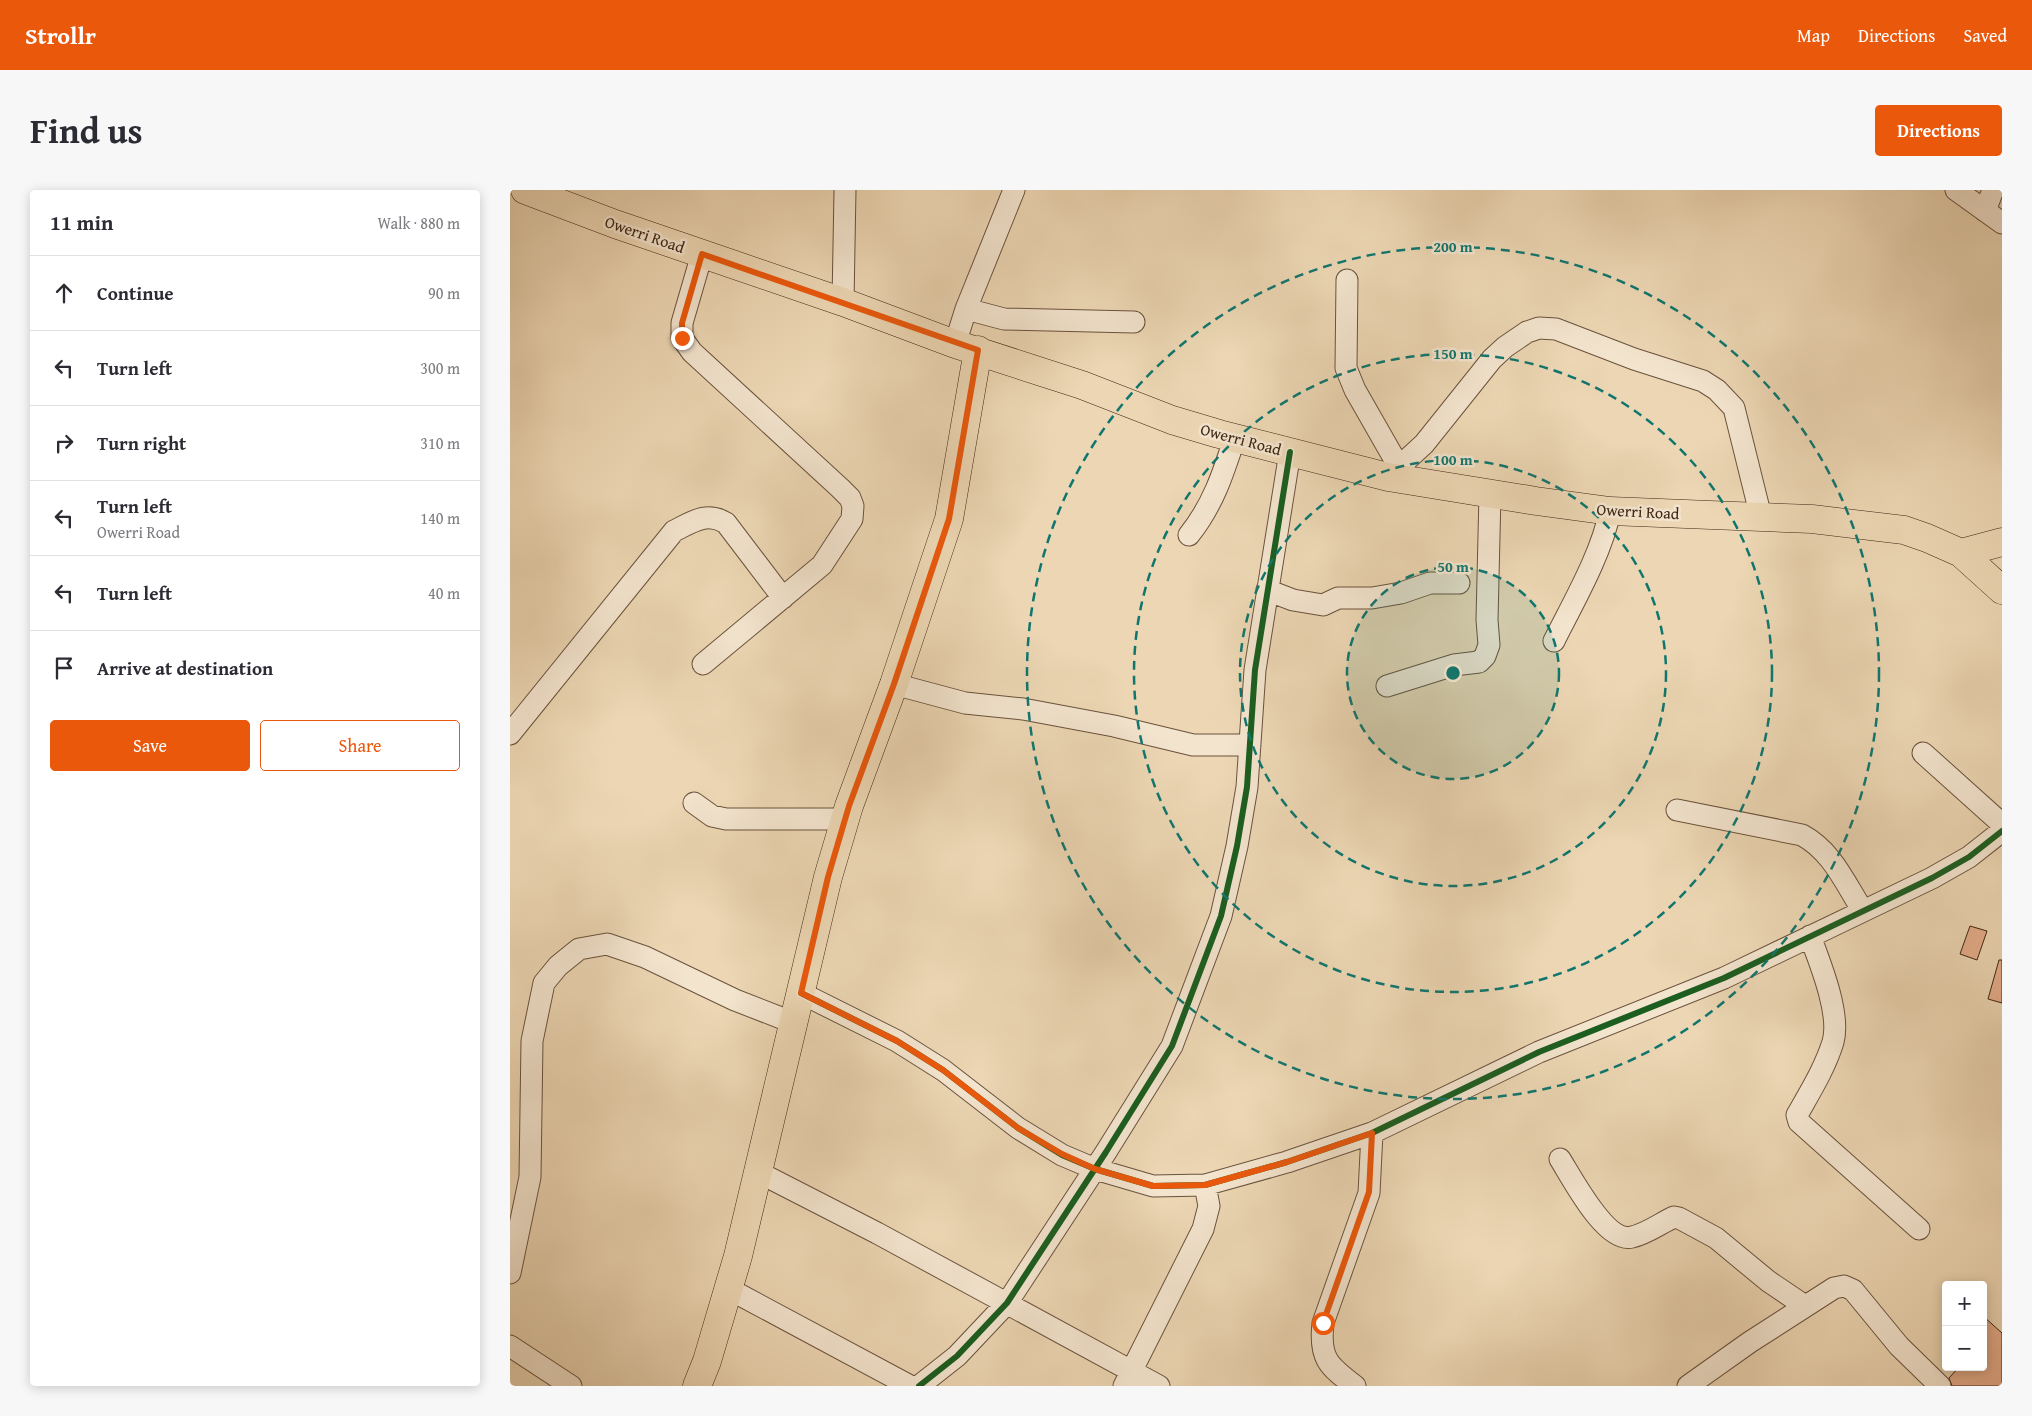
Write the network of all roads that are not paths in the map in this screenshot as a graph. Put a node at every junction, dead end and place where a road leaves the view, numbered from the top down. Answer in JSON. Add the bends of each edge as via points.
{"nodes":[{"id":1,"x":525,"y":190,"type":"edge"},
{"id":2,"x":845,"y":190,"type":"edge"},
{"id":3,"x":1014,"y":190,"type":"edge"},
{"id":4,"x":1956,"y":190,"type":"edge"},
{"id":5,"x":1993,"y":190,"type":"edge"},
{"id":6,"x":1985,"y":211,"type":"junction"},
{"id":7,"x":2002,"y":223,"type":"edge"},
{"id":8,"x":702,"y":254,"type":"junction"},
{"id":9,"x":1347,"y":280,"type":"dead end"},
{"id":10,"x":843,"y":302,"type":"junction"},
{"id":11,"x":966,"y":308,"type":"junction"},
{"id":12,"x":1134,"y":322,"type":"dead end"},
{"id":13,"x":967,"y":347,"type":"junction"},
{"id":14,"x":1235,"y":437,"type":"junction"},
{"id":15,"x":1290,"y":452,"type":"junction"},
{"id":16,"x":1394,"y":472,"type":"junction"},
{"id":17,"x":1490,"y":494,"type":"junction"},
{"id":18,"x":1610,"y":511,"type":"junction"},
{"id":19,"x":1761,"y":517,"type":"junction"},
{"id":20,"x":1189,"y":535,"type":"dead end"},
{"id":21,"x":2002,"y":542,"type":"edge"},
{"id":22,"x":1961,"y":554,"type":"junction"},
{"id":23,"x":1459,"y":583,"type":"dead end"},
{"id":24,"x":1267,"y":590,"type":"junction"},
{"id":25,"x":2002,"y":590,"type":"edge"},
{"id":26,"x":783,"y":598,"type":"junction"},
{"id":27,"x":1554,"y":641,"type":"dead end"},
{"id":28,"x":703,"y":664,"type":"dead end"},
{"id":29,"x":894,"y":684,"type":"junction"},
{"id":30,"x":1387,"y":686,"type":"dead end"},
{"id":31,"x":510,"y":734,"type":"edge"},
{"id":32,"x":1250,"y":745,"type":"junction"},
{"id":33,"x":1923,"y":753,"type":"dead end"},
{"id":34,"x":694,"y":803,"type":"dead end"},
{"id":35,"x":1677,"y":810,"type":"dead end"},
{"id":36,"x":845,"y":819,"type":"junction"},
{"id":37,"x":2002,"y":824,"type":"edge"},
{"id":38,"x":2002,"y":830,"type":"edge"},
{"id":39,"x":1862,"y":911,"type":"junction"},
{"id":40,"x":1810,"y":936,"type":"junction"},
{"id":41,"x":801,"y":993,"type":"junction"},
{"id":42,"x":794,"y":1023,"type":"junction"},
{"id":43,"x":520,"y":1114,"type":"edge"},
{"id":44,"x":1372,"y":1133,"type":"junction"},
{"id":45,"x":1560,"y":1159,"type":"dead end"},
{"id":46,"x":1095,"y":1169,"type":"junction"},
{"id":47,"x":758,"y":1172,"type":"junction"},
{"id":48,"x":1205,"y":1185,"type":"junction"},
{"id":49,"x":1919,"y":1230,"type":"dead end"},
{"id":50,"x":510,"y":1273,"type":"edge"},
{"id":51,"x":729,"y":1289,"type":"junction"},
{"id":52,"x":1007,"y":1303,"type":"junction"},
{"id":53,"x":1805,"y":1306,"type":"junction"},
{"id":54,"x":510,"y":1346,"type":"edge"},
{"id":55,"x":1128,"y":1379,"type":"edge"},
{"id":56,"x":571,"y":1386,"type":"edge"},
{"id":57,"x":697,"y":1386,"type":"edge"},
{"id":58,"x":910,"y":1386,"type":"edge"},
{"id":59,"x":919,"y":1386,"type":"edge"},
{"id":60,"x":1159,"y":1386,"type":"edge"},
{"id":61,"x":1355,"y":1386,"type":"edge"},
{"id":62,"x":1688,"y":1386,"type":"edge"},
{"id":63,"x":1940,"y":1386,"type":"edge"}],
"edges":[{"from":1,"to":8,"type":"main road","name":"Owerri Road"},
{"from":2,"to":10,"type":"street"},
{"from":3,"to":11,"type":"street"},
{"from":4,"to":6,"type":"street"},
{"from":5,"to":6,"type":"street"},
{"from":6,"to":7,"type":"street"},
{"from":8,"to":10,"type":"main road","name":"Owerri Road"},
{"from":8,"to":26,"type":"street","via":[[682,323],[682,338],[692,352],[840,488],[853,506],[852,519],[822,565]]},
{"from":9,"to":16,"type":"street","via":[[1346,368]]},
{"from":10,"to":13,"type":"main road","name":"Owerri Road"},
{"from":11,"to":12,"type":"street","via":[[1011,319]]},
{"from":11,"to":13,"type":"street"},
{"from":13,"to":14,"type":"main road","name":"Owerri Road","via":[[1082,385],[1172,420]]},
{"from":13,"to":29,"type":"main road","via":[[949,519]]},
{"from":14,"to":15,"type":"main road","name":"Owerri Road"},
{"from":14,"to":20,"type":"street","via":[[1220,486],[1205,516]]},
{"from":15,"to":16,"type":"main road","name":"Owerri Road"},
{"from":15,"to":24,"type":"street"},
{"from":16,"to":17,"type":"main road","name":"Owerri Road"},
{"from":16,"to":19,"type":"street","via":[[1424,444],[1505,346],[1527,332],[1539,328],[1556,329],[1703,381],[1717,390],[1734,408]]},
{"from":17,"to":18,"type":"main road","name":"Owerri Road"},
{"from":17,"to":30,"type":"street","via":[[1489,646],[1485,656],[1479,662],[1454,665]]},
{"from":18,"to":19,"type":"main road","name":"Owerri Road"},
{"from":18,"to":27,"type":"street","via":[[1605,532]]},
{"from":19,"to":22,"type":"main road","name":"Owerri Road","via":[[1812,518],[1904,530]]},
{"from":21,"to":22,"type":"main road"},
{"from":22,"to":25,"type":"main road","name":"Owerri Road"},
{"from":23,"to":24,"type":"street","via":[[1430,583],[1401,593],[1372,598],[1338,598],[1323,605],[1293,600]]},
{"from":24,"to":32,"type":"street","via":[[1255,670]]},
{"from":26,"to":28,"type":"street"},
{"from":26,"to":31,"type":"street","via":[[726,523],[717,517],[699,518],[674,531]]},
{"from":29,"to":32,"type":"street","via":[[965,702],[1032,711],[1193,745]]},
{"from":29,"to":36,"type":"main road"},
{"from":32,"to":46,"type":"street","via":[[1247,786],[1221,916],[1172,1046]]},
{"from":33,"to":37,"type":"street"},
{"from":34,"to":36,"type":"street","via":[[712,816],[726,819]]},
{"from":35,"to":39,"type":"street","via":[[1802,835],[1817,843],[1831,858]]},
{"from":36,"to":41,"type":"main road"},
{"from":38,"to":39,"type":"street","via":[[1969,857]]},
{"from":39,"to":40,"type":"street"},
{"from":40,"to":44,"type":"street","via":[[1724,978],[1539,1052]]},
{"from":40,"to":49,"type":"street","via":[[1821,966],[1834,1028],[1833,1041],[1820,1074],[1797,1115],[1799,1122]]},
{"from":41,"to":42,"type":"main road"},
{"from":41,"to":46,"type":"street","via":[[897,1041],[943,1070],[1018,1128]]},
{"from":42,"to":43,"type":"street","via":[[607,944],[578,949],[544,983]]},
{"from":42,"to":47,"type":"main road"},
{"from":43,"to":50,"type":"street","via":[[530,1178]]},
{"from":44,"to":48,"type":"street"},
{"from":44,"to":61,"type":"street","via":[[1369,1192],[1323,1323],[1321,1343],[1337,1373]]},
{"from":45,"to":53,"type":"street","via":[[1600,1220],[1616,1234],[1632,1237],[1674,1217],[1679,1218],[1716,1238],[1768,1281]]},
{"from":46,"to":48,"type":"street","via":[[1153,1186]]},
{"from":46,"to":52,"type":"street"},
{"from":47,"to":51,"type":"main road"},
{"from":47,"to":52,"type":"street"},
{"from":48,"to":55,"type":"street","via":[[1209,1206],[1203,1229]]},
{"from":51,"to":57,"type":"main road"},
{"from":51,"to":58,"type":"street"},
{"from":52,"to":55,"type":"street"},
{"from":52,"to":59,"type":"street","via":[[957,1356]]},
{"from":53,"to":62,"type":"street"},
{"from":53,"to":63,"type":"street","via":[[1834,1288],[1844,1286],[1853,1290],[1899,1346]]},
{"from":54,"to":56,"type":"street"},
{"from":55,"to":60,"type":"street"}]}
